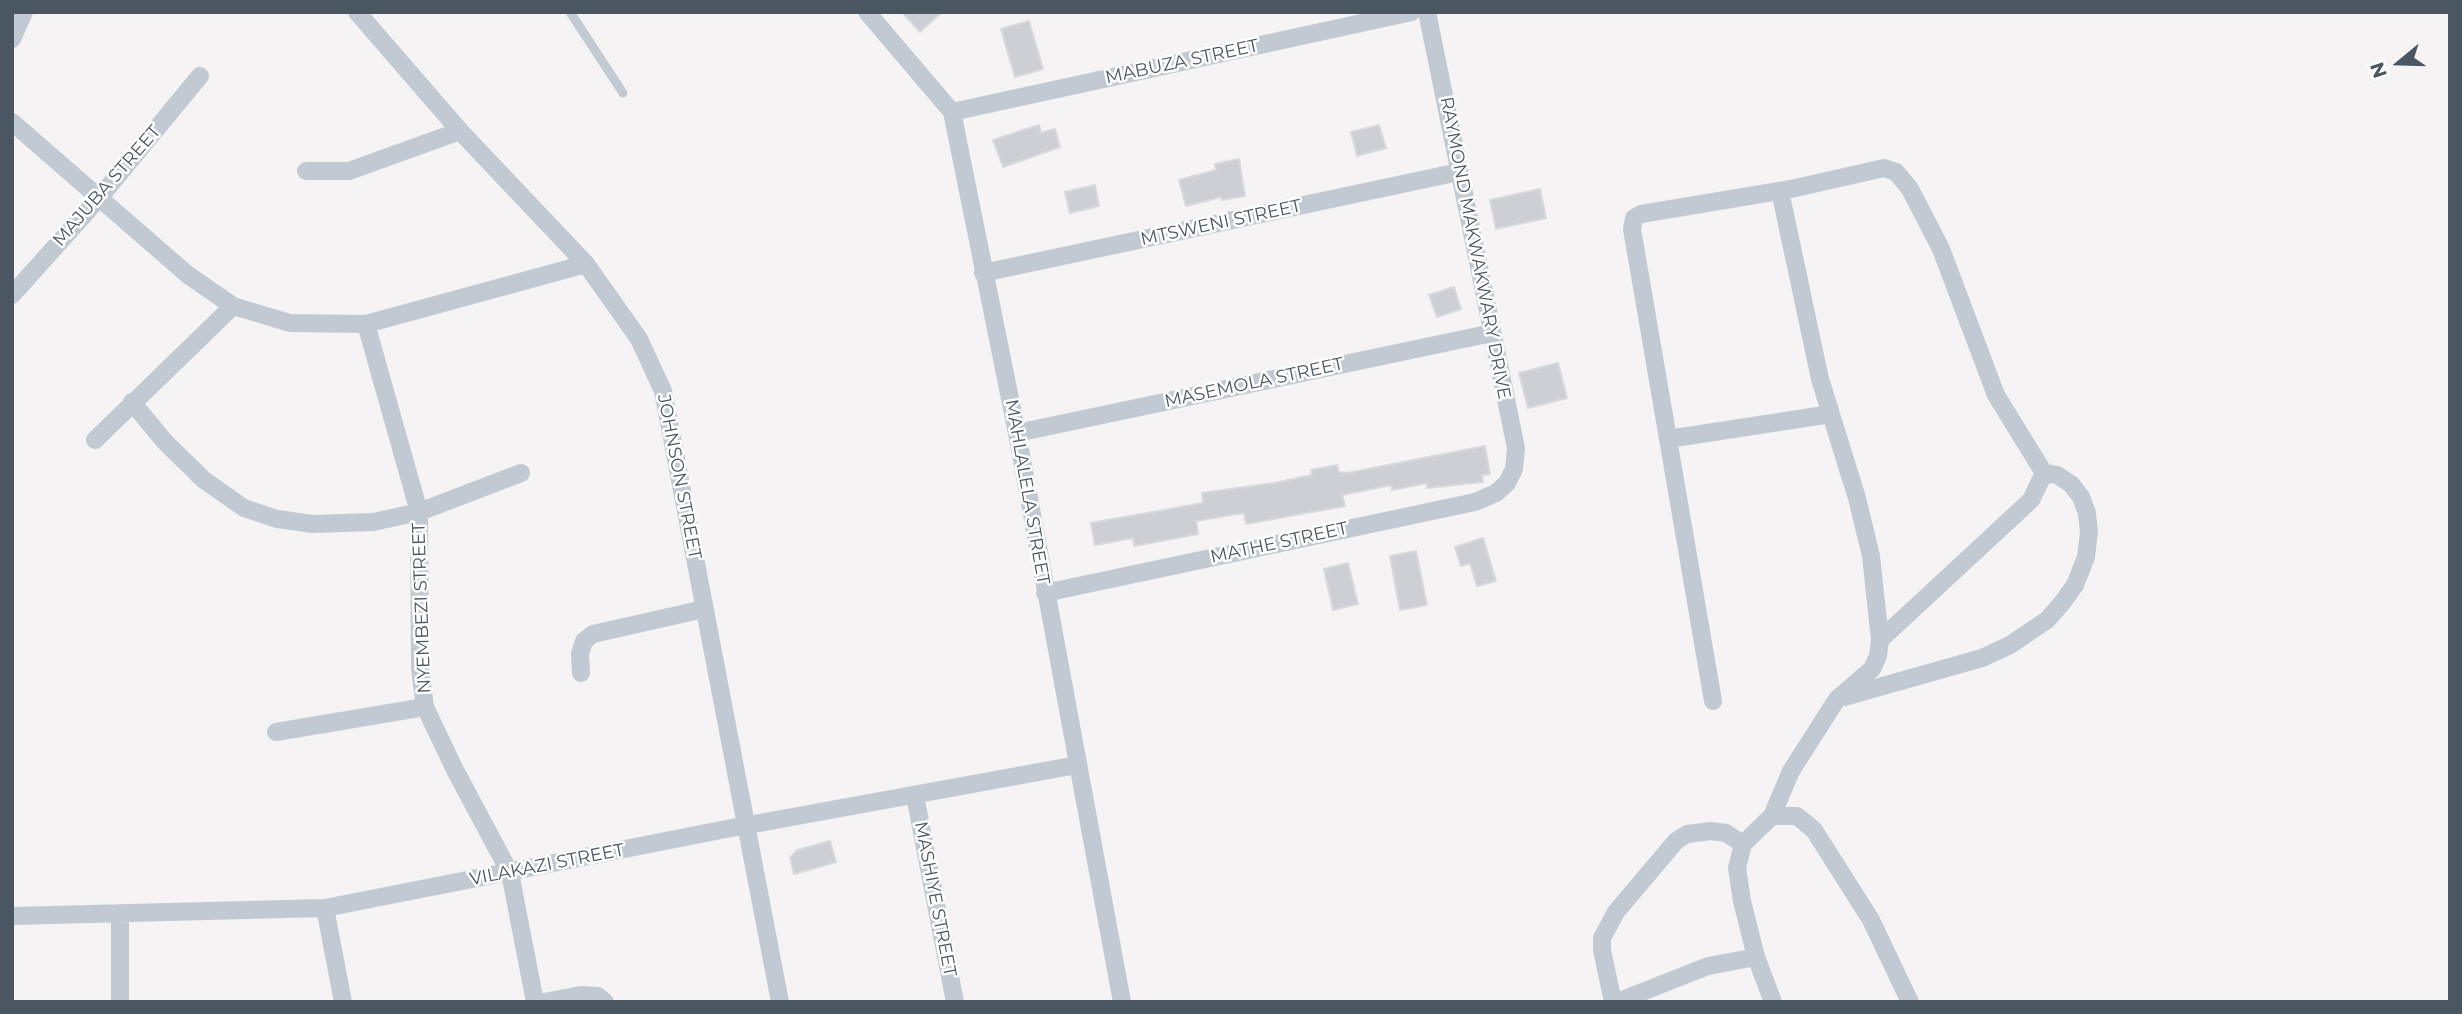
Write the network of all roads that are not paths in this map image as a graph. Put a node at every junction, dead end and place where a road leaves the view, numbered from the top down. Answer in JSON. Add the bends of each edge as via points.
{"nodes":[{"id":1,"x":24,"y":12,"type":"edge"},
{"id":2,"x":357,"y":12,"type":"edge"},
{"id":3,"x":570,"y":12,"type":"edge"},
{"id":4,"x":867,"y":12,"type":"edge"},
{"id":5,"x":1412,"y":12,"type":"edge"},
{"id":6,"x":1427,"y":12,"type":"edge"},
{"id":7,"x":12,"y":39,"type":"edge"},
{"id":8,"x":200,"y":76,"type":"dead end"},
{"id":9,"x":623,"y":93,"type":"dead end"},
{"id":10,"x":952,"y":112,"type":"junction"},
{"id":11,"x":12,"y":122,"type":"edge"},
{"id":12,"x":460,"y":131,"type":"junction"},
{"id":13,"x":306,"y":171,"type":"dead end"},
{"id":14,"x":1459,"y":173,"type":"junction"},
{"id":15,"x":1780,"y":191,"type":"junction"},
{"id":16,"x":100,"y":197,"type":"junction"},
{"id":17,"x":586,"y":264,"type":"junction"},
{"id":18,"x":983,"y":273,"type":"junction"},
{"id":19,"x":12,"y":295,"type":"edge"},
{"id":20,"x":233,"y":306,"type":"junction"},
{"id":21,"x":366,"y":324,"type":"junction"},
{"id":22,"x":1492,"y":333,"type":"junction"},
{"id":23,"x":132,"y":402,"type":"junction"},
{"id":24,"x":1831,"y":414,"type":"junction"},
{"id":25,"x":1017,"y":433,"type":"junction"},
{"id":26,"x":1668,"y":439,"type":"junction"},
{"id":27,"x":95,"y":440,"type":"dead end"},
{"id":28,"x":521,"y":473,"type":"dead end"},
{"id":29,"x":2044,"y":473,"type":"junction"},
{"id":30,"x":1507,"y":483,"type":"joint"},
{"id":31,"x":419,"y":512,"type":"junction"},
{"id":32,"x":1045,"y":593,"type":"junction"},
{"id":33,"x":704,"y":609,"type":"junction"},
{"id":34,"x":1880,"y":640,"type":"junction"},
{"id":35,"x":581,"y":673,"type":"dead end"},
{"id":36,"x":1837,"y":699,"type":"junction"},
{"id":37,"x":1713,"y":701,"type":"dead end"},
{"id":38,"x":425,"y":707,"type":"junction"},
{"id":39,"x":276,"y":732,"type":"dead end"},
{"id":40,"x":1077,"y":765,"type":"junction"},
{"id":41,"x":915,"y":796,"type":"junction"},
{"id":42,"x":1772,"y":816,"type":"junction"},
{"id":43,"x":746,"y":825,"type":"junction"},
{"id":44,"x":1742,"y":844,"type":"junction"},
{"id":45,"x":510,"y":873,"type":"junction"},
{"id":46,"x":326,"y":908,"type":"junction"},
{"id":47,"x":120,"y":913,"type":"junction"},
{"id":48,"x":12,"y":916,"type":"edge"},
{"id":49,"x":1756,"y":957,"type":"junction"},
{"id":50,"x":120,"y":1002,"type":"edge"},
{"id":51,"x":343,"y":1002,"type":"edge"},
{"id":52,"x":535,"y":1002,"type":"edge"},
{"id":53,"x":544,"y":1002,"type":"edge"},
{"id":54,"x":605,"y":1002,"type":"edge"},
{"id":55,"x":779,"y":1002,"type":"edge"},
{"id":56,"x":955,"y":1002,"type":"edge"},
{"id":57,"x":1122,"y":1002,"type":"edge"},
{"id":58,"x":1615,"y":1002,"type":"edge"},
{"id":59,"x":1773,"y":1002,"type":"edge"},
{"id":60,"x":1910,"y":1002,"type":"edge"}],
"edges":[{"from":1,"to":7,"type":"street"},
{"from":2,"to":12,"type":"street","name":"JOHNSON STREET"},
{"from":3,"to":9,"type":"lane"},
{"from":4,"to":10,"type":"street","name":"MAHLALELA STREET"},
{"from":5,"to":10,"type":"street","name":"MABUZA STREET"},
{"from":6,"to":14,"type":"street","name":"RAYMOND MAKWAKWARY DRIVE"},
{"from":8,"to":16,"type":"street","name":"MAJUBA STREET"},
{"from":10,"to":18,"type":"street","name":"MAHLALELA STREET"},
{"from":11,"to":16,"type":"street"},
{"from":12,"to":13,"type":"street","via":[[349,171]]},
{"from":12,"to":17,"type":"street","name":"JOHNSON STREET"},
{"from":14,"to":18,"type":"street","name":"MTSWENI STREET"},
{"from":14,"to":22,"type":"street","name":"RAYMOND MAKWAKWARY DRIVE"},
{"from":15,"to":24,"type":"street"},
{"from":15,"to":26,"type":"street","via":[[1653,209],[1634,218],[1632,229]]},
{"from":15,"to":29,"type":"street","via":[[1884,168],[1896,172],[1941,249],[1996,395]]},
{"from":16,"to":19,"type":"street","name":"MAJUBA STREET"},
{"from":16,"to":20,"type":"street","via":[[188,275]]},
{"from":17,"to":21,"type":"street"},
{"from":17,"to":33,"type":"street","name":"JOHNSON STREET","via":[[639,339],[663,391]]},
{"from":18,"to":25,"type":"street","name":"MAHLALELA STREET"},
{"from":20,"to":21,"type":"street","via":[[290,323]]},
{"from":20,"to":23,"type":"street"},
{"from":21,"to":31,"type":"street","name":"NYEMBEZI STREET"},
{"from":22,"to":25,"type":"street","name":"MASEMOLA STREET"},
{"from":22,"to":30,"type":"street","name":"RAYMOND MAKWAKWARY DRIVE","via":[[1516,455]]},
{"from":23,"to":27,"type":"street"},
{"from":23,"to":31,"type":"street","via":[[204,480],[244,508],[313,524],[373,522]]},
{"from":24,"to":26,"type":"street"},
{"from":24,"to":34,"type":"street","via":[[1871,556]]},
{"from":25,"to":32,"type":"street","name":"MAHLALELA STREET"},
{"from":26,"to":37,"type":"street"},
{"from":28,"to":31,"type":"street"},
{"from":29,"to":34,"type":"street","via":[[2031,500]]},
{"from":29,"to":36,"type":"street","via":[[2071,484],[2081,497],[2089,532],[2075,585],[2047,620],[1982,658]]},
{"from":30,"to":32,"type":"street","name":"MATHE STREET","via":[[1482,500]]},
{"from":31,"to":38,"type":"street","name":"NYEMBEZI STREET"},
{"from":32,"to":40,"type":"street","name":"MAHLALELA STREET"},
{"from":33,"to":35,"type":"street","via":[[593,634],[584,641],[580,654]]},
{"from":33,"to":43,"type":"street","name":"JOHNSON STREET"},
{"from":34,"to":36,"type":"street","via":[[1872,669]]},
{"from":36,"to":42,"type":"street","via":[[1791,771]]},
{"from":38,"to":39,"type":"street"},
{"from":38,"to":45,"type":"street","name":"NYEMBEZI STREET"},
{"from":40,"to":41,"type":"street","name":"VILAKAZI STREET"},
{"from":40,"to":57,"type":"street","name":"MAHLALELA STREET"},
{"from":41,"to":43,"type":"street","name":"VILAKAZI STREET"},
{"from":41,"to":56,"type":"street","name":"MASHIYE STREET"},
{"from":42,"to":44,"type":"street"},
{"from":42,"to":60,"type":"street","via":[[1797,816],[1814,830],[1871,920]]},
{"from":43,"to":45,"type":"street","name":"VILAKAZI STREET"},
{"from":43,"to":55,"type":"street","name":"JOHNSON STREET"},
{"from":44,"to":49,"type":"street","via":[[1737,868]]},
{"from":44,"to":58,"type":"street","via":[[1726,833],[1687,834],[1616,912],[1602,938]]},
{"from":45,"to":46,"type":"street","name":"VILAKAZI STREET"},
{"from":45,"to":52,"type":"street","name":"NYEMBEZI STREET"},
{"from":46,"to":47,"type":"street","name":"VILAKAZI STREET"},
{"from":46,"to":51,"type":"street"},
{"from":47,"to":48,"type":"street","name":"VILAKAZI STREET"},
{"from":47,"to":50,"type":"street"},
{"from":49,"to":58,"type":"street","via":[[1708,966]]},
{"from":49,"to":59,"type":"street"},
{"from":53,"to":54,"type":"street","via":[[581,995],[598,996]]}]}
